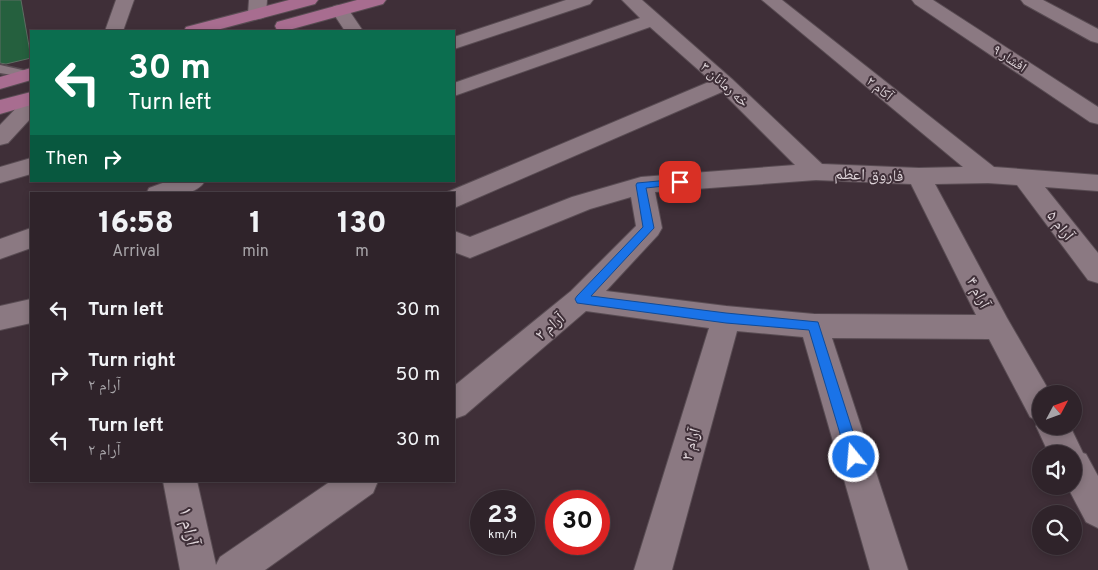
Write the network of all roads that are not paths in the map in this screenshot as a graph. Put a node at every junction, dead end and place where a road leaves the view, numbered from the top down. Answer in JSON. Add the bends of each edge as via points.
{"nodes":[{"id":1,"x":125,"y":0,"type":"edge"},
{"id":2,"x":309,"y":0,"type":"edge"},
{"id":3,"x":377,"y":0,"type":"edge"},
{"id":4,"x":584,"y":0,"type":"edge"},
{"id":5,"x":631,"y":0,"type":"edge"},
{"id":6,"x":771,"y":0,"type":"edge"},
{"id":7,"x":920,"y":0,"type":"edge"},
{"id":8,"x":1030,"y":0,"type":"edge"},
{"id":9,"x":258,"y":7,"type":"edge"},
{"id":10,"x":340,"y":10,"type":"junction"},
{"id":11,"x":652,"y":20,"type":"junction"},
{"id":12,"x":114,"y":30,"type":"edge"},
{"id":13,"x":196,"y":30,"type":"edge"},
{"id":14,"x":270,"y":30,"type":"edge"},
{"id":15,"x":353,"y":30,"type":"edge"},
{"id":16,"x":1098,"y":37,"type":"edge"},
{"id":17,"x":455,"y":44,"type":"edge"},
{"id":18,"x":0,"y":69,"type":"edge"},
{"id":19,"x":29,"y":75,"type":"edge"},
{"id":20,"x":0,"y":83,"type":"edge"},
{"id":21,"x":725,"y":83,"type":"junction"},
{"id":22,"x":455,"y":90,"type":"edge"},
{"id":23,"x":30,"y":98,"type":"edge"},
{"id":24,"x":0,"y":107,"type":"edge"},
{"id":25,"x":30,"y":107,"type":"edge"},
{"id":26,"x":1098,"y":117,"type":"edge"},
{"id":27,"x":0,"y":138,"type":"edge"},
{"id":28,"x":30,"y":166,"type":"edge"},
{"id":29,"x":816,"y":172,"type":"junction"},
{"id":30,"x":0,"y":175,"type":"edge"},
{"id":31,"x":988,"y":175,"type":"junction"},
{"id":32,"x":919,"y":176,"type":"junction"},
{"id":33,"x":1024,"y":178,"type":"junction"},
{"id":34,"x":190,"y":182,"type":"edge"},
{"id":35,"x":1098,"y":183,"type":"edge"},
{"id":36,"x":641,"y":185,"type":"junction"},
{"id":37,"x":163,"y":192,"type":"edge"},
{"id":38,"x":455,"y":199,"type":"edge"},
{"id":39,"x":30,"y":238,"type":"edge"},
{"id":40,"x":455,"y":242,"type":"edge"},
{"id":41,"x":0,"y":249,"type":"edge"},
{"id":42,"x":1098,"y":272,"type":"edge"},
{"id":43,"x":581,"y":299,"type":"junction"},
{"id":44,"x":30,"y":311,"type":"edge"},
{"id":45,"x":0,"y":318,"type":"edge"},
{"id":46,"x":726,"y":318,"type":"junction"},
{"id":47,"x":814,"y":326,"type":"junction"},
{"id":48,"x":997,"y":326,"type":"junction"},
{"id":49,"x":1032,"y":390,"type":"edge"},
{"id":50,"x":455,"y":404,"type":"edge"},
{"id":51,"x":1082,"y":481,"type":"edge"},
{"id":52,"x":180,"y":482,"type":"edge"},
{"id":53,"x":350,"y":485,"type":"edge"},
{"id":54,"x":1098,"y":510,"type":"edge"},
{"id":55,"x":199,"y":570,"type":"edge"},
{"id":56,"x":233,"y":570,"type":"edge"},
{"id":57,"x":653,"y":570,"type":"edge"},
{"id":58,"x":889,"y":570,"type":"edge"}],
"edges":[{"from":1,"to":12,"type":"street"},
{"from":2,"to":9,"type":"main road"},
{"from":3,"to":10,"type":"main road"},
{"from":4,"to":17,"type":"street"},
{"from":5,"to":11,"type":"street","name":"خه رمانان ۳"},
{"from":6,"to":31,"type":"street","name":"آکام ۲"},
{"from":7,"to":26,"type":"street","name":"افشار ۹"},
{"from":8,"to":16,"type":"street"},
{"from":9,"to":13,"type":"main road"},
{"from":10,"to":14,"type":"main road"},
{"from":10,"to":15,"type":"street"},
{"from":11,"to":21,"type":"street","name":"خه رمانان ۳"},
{"from":11,"to":22,"type":"street"},
{"from":18,"to":19,"type":"lane"},
{"from":19,"to":20,"type":"main road"},
{"from":21,"to":29,"type":"street","name":"خه رمانان ۳"},
{"from":21,"to":38,"type":"street"},
{"from":23,"to":24,"type":"main road"},
{"from":25,"to":27,"type":"street"},
{"from":28,"to":30,"type":"street"},
{"from":29,"to":32,"type":"street","name":"فاروق اعظم"},
{"from":29,"to":36,"type":"street","name":"فاروق اعظم"},
{"from":31,"to":32,"type":"street","name":"فاروق اعظم"},
{"from":31,"to":33,"type":"street","name":"فاروق اعظم"},
{"from":32,"to":48,"type":"street","name":"آرام ۴"},
{"from":33,"to":35,"type":"street","name":"فاروق اعظم"},
{"from":33,"to":42,"type":"street","name":"آرام ۵"},
{"from":34,"to":37,"type":"street"},
{"from":36,"to":40,"type":"street","name":"فاروق اعظم","via":[[581,203],[470,248]]},
{"from":36,"to":43,"type":"street","name":"آرام ۲","via":[[649,228]]},
{"from":39,"to":41,"type":"street"},
{"from":43,"to":46,"type":"street"},
{"from":43,"to":50,"type":"street","name":"آرام ۲"},
{"from":44,"to":45,"type":"street"},
{"from":46,"to":47,"type":"street"},
{"from":46,"to":57,"type":"street","name":"آرام ۳"},
{"from":47,"to":48,"type":"street"},
{"from":47,"to":58,"type":"street"},
{"from":48,"to":49,"type":"street","name":"آرام ۴"},
{"from":51,"to":54,"type":"street"},
{"from":52,"to":55,"type":"street","name":"آرام ۱"},
{"from":53,"to":56,"type":"street"}]}
